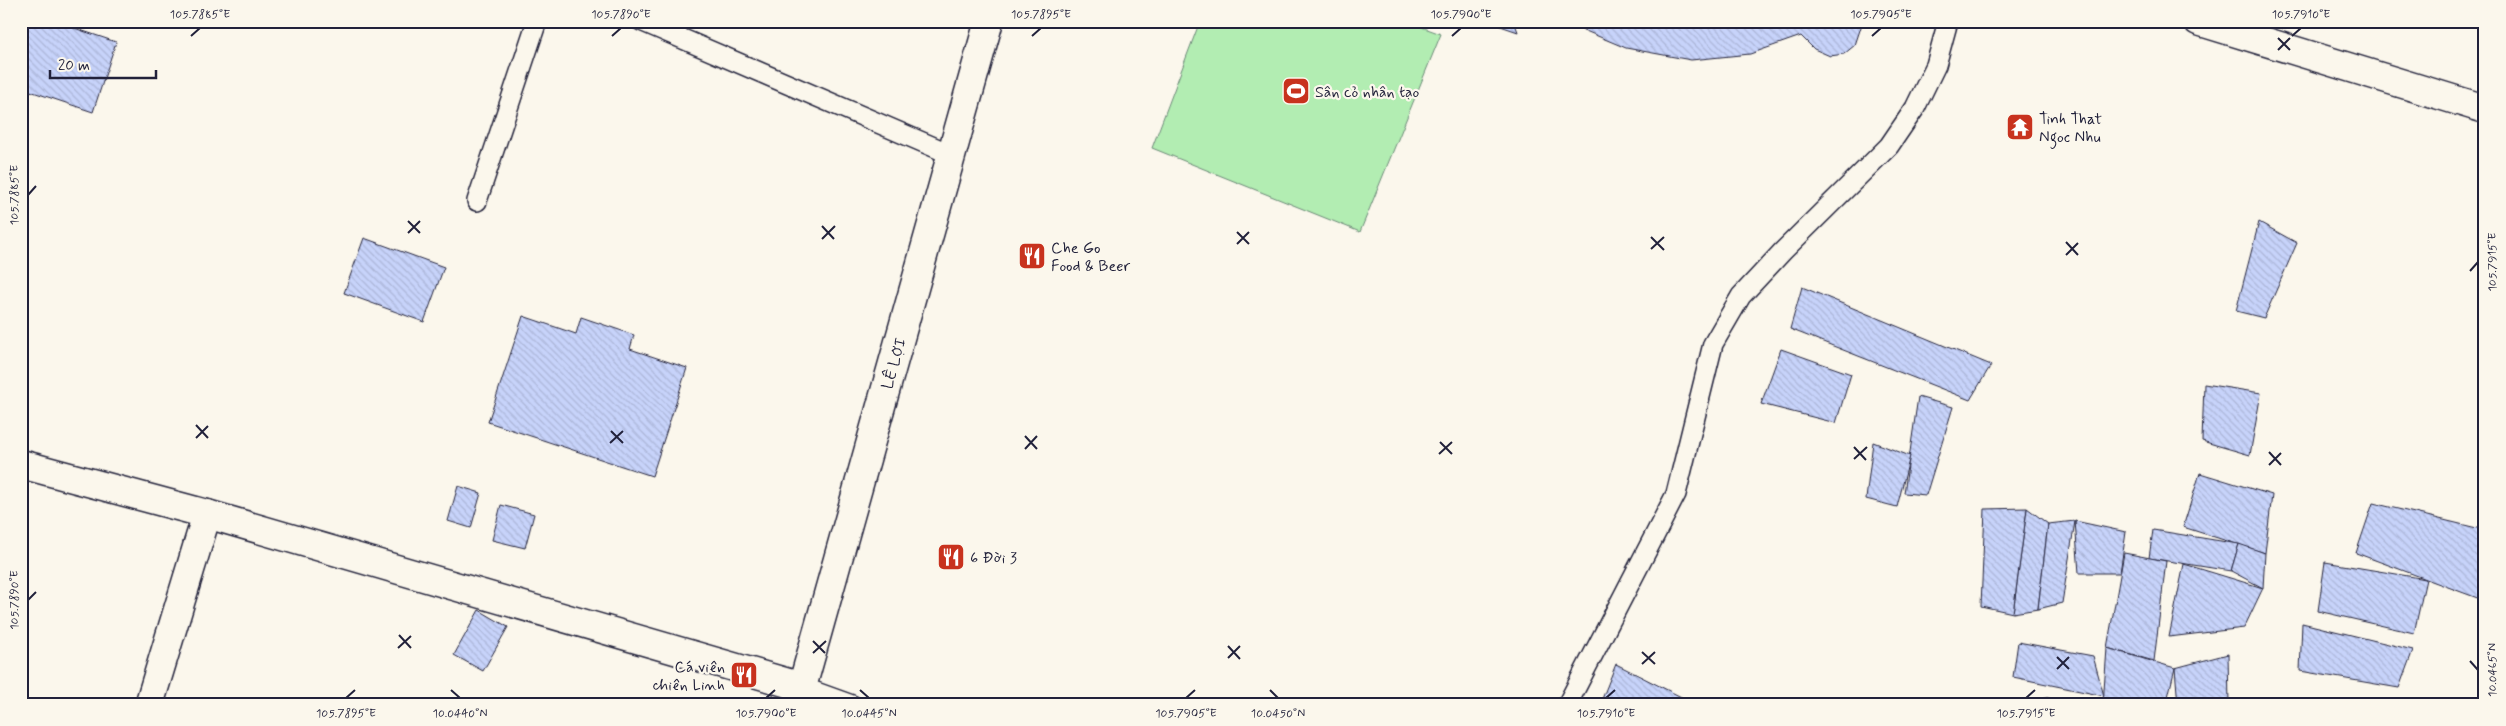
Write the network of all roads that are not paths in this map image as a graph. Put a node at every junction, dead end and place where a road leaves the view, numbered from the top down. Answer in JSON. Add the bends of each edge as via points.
{"nodes":[{"id":1,"x":537,"y":21,"type":"edge"},
{"id":2,"x":640,"y":21,"type":"edge"},
{"id":3,"x":989,"y":21,"type":"edge"},
{"id":4,"x":1948,"y":21,"type":"edge"},
{"id":5,"x":2198,"y":21,"type":"edge"},
{"id":6,"x":2485,"y":109,"type":"edge"},
{"id":7,"x":950,"y":154,"type":"junction"},
{"id":8,"x":478,"y":201,"type":"dead end"},
{"id":9,"x":21,"y":464,"type":"edge"},
{"id":10,"x":207,"y":514,"type":"junction"},
{"id":11,"x":799,"y":696,"type":"edge"},
{"id":12,"x":148,"y":705,"type":"edge"},
{"id":13,"x":852,"y":705,"type":"edge"},
{"id":14,"x":1567,"y":705,"type":"edge"}],
"edges":[{"from":1,"to":8,"type":"lane"},
{"from":2,"to":7,"type":"lane"},
{"from":3,"to":7,"type":"street","name":"LÊ LỢI"},
{"from":4,"to":14,"type":"lane","via":[[1936,65],[1915,108],[1889,146],[1741,296],[1713,344],[1676,494]]},
{"from":5,"to":6,"type":"street"},
{"from":7,"to":11,"type":"street","name":"LÊ LỢI"},
{"from":9,"to":10,"type":"street"},
{"from":10,"to":11,"type":"street"},
{"from":10,"to":12,"type":"street"},
{"from":11,"to":13,"type":"lane"}]}
